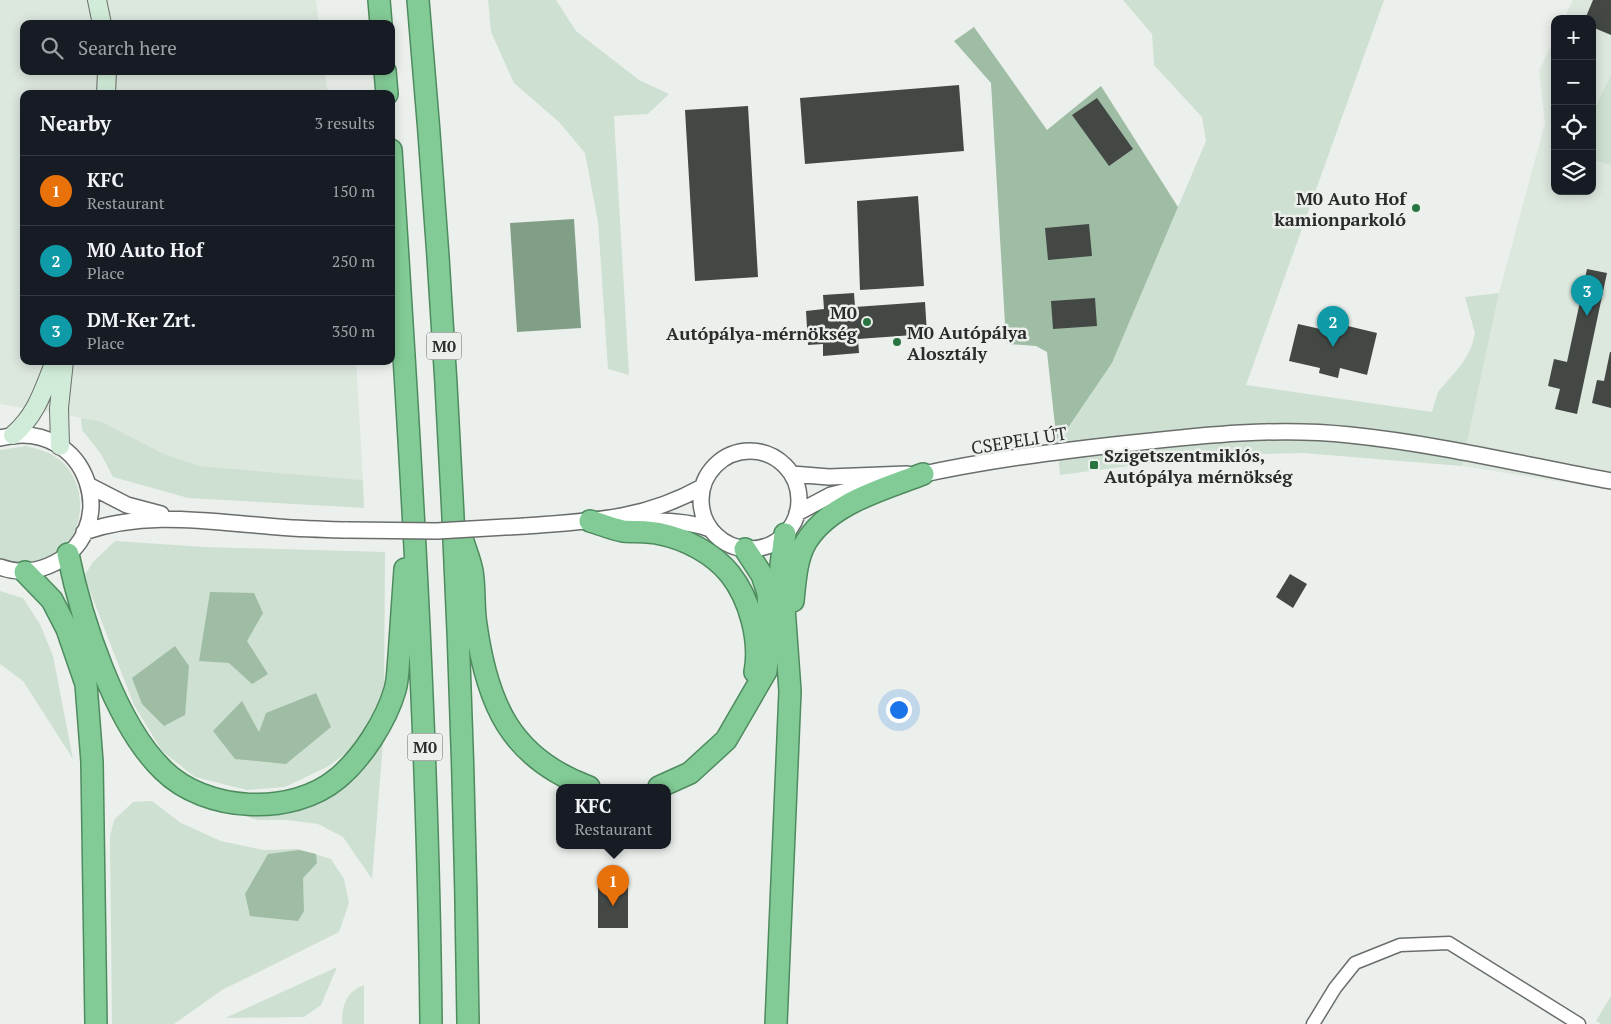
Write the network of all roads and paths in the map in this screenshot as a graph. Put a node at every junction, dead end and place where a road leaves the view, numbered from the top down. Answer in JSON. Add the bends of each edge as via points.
{"nodes":[{"id":1,"x":97,"y":0,"type":"edge"},
{"id":2,"x":379,"y":0,"type":"edge"},
{"id":3,"x":418,"y":0,"type":"edge"},
{"id":4,"x":101,"y":20,"type":"edge"},
{"id":5,"x":381,"y":20,"type":"edge"},
{"id":6,"x":107,"y":75,"type":"edge"},
{"id":7,"x":385,"y":75,"type":"edge"},
{"id":8,"x":106,"y":90,"type":"edge"},
{"id":9,"x":387,"y":90,"type":"edge"},
{"id":10,"x":395,"y":211,"type":"edge"},
{"id":11,"x":53,"y":365,"type":"edge"},
{"id":12,"x":64,"y":365,"type":"edge"},
{"id":13,"x":7,"y":437,"type":"edge"},
{"id":14,"x":60,"y":446,"type":"junction"},
{"id":15,"x":412,"y":469,"type":"junction"},
{"id":16,"x":792,"y":474,"type":"junction"},
{"id":17,"x":924,"y":474,"type":"junction"},
{"id":18,"x":1611,"y":481,"type":"edge"},
{"id":19,"x":88,"y":485,"type":"junction"},
{"id":20,"x":702,"y":487,"type":"junction"},
{"id":21,"x":454,"y":511,"type":"junction"},
{"id":22,"x":798,"y":513,"type":"junction"},
{"id":23,"x":180,"y":518,"type":"junction"},
{"id":24,"x":590,"y":521,"type":"junction"},
{"id":25,"x":710,"y":529,"type":"junction"},
{"id":26,"x":84,"y":532,"type":"junction"},
{"id":27,"x":785,"y":534,"type":"junction"},
{"id":28,"x":745,"y":549,"type":"junction"},
{"id":29,"x":68,"y":554,"type":"junction"},
{"id":30,"x":0,"y":567,"type":"edge"},
{"id":31,"x":25,"y":572,"type":"junction"},
{"id":32,"x":788,"y":651,"type":"junction"},
{"id":33,"x":750,"y":700,"type":"junction"},
{"id":34,"x":581,"y":784,"type":"edge"},
{"id":35,"x":666,"y":784,"type":"edge"},
{"id":36,"x":96,"y":1024,"type":"edge"},
{"id":37,"x":431,"y":1024,"type":"edge"},
{"id":38,"x":468,"y":1024,"type":"edge"},
{"id":39,"x":776,"y":1024,"type":"edge"},
{"id":40,"x":1313,"y":1024,"type":"edge"},
{"id":41,"x":1580,"y":1024,"type":"edge"}],
"edges":[{"from":1,"to":4,"type":"main road"},
{"from":2,"to":5,"type":"highway"},
{"from":3,"to":21,"type":"highway","number":"M0","via":[[434,182]]},
{"from":6,"to":8,"type":"main road"},
{"from":7,"to":9,"type":"highway"},
{"from":10,"to":15,"type":"highway","number":"M0"},
{"from":11,"to":13,"type":"main road","via":[[28,422]]},
{"from":12,"to":14,"type":"main road","via":[[59,408]]},
{"from":13,"to":14,"type":"street","via":[[38,436]]},
{"from":14,"to":19,"type":"street","via":[[78,463]]},
{"from":15,"to":29,"type":"highway","via":[[395,690],[374,735],[357,760],[337,779],[314,793],[289,801],[249,805],[213,800],[163,771],[127,722],[76,593]]},
{"from":15,"to":37,"type":"highway","number":"M0","via":[[426,789]]},
{"from":16,"to":17,"type":"street","name":"CSEPELI ÚT","via":[[829,477]]},
{"from":16,"to":20,"type":"street","via":[[771,455],[746,451],[731,454],[718,462]]},
{"from":16,"to":22,"type":"street","via":[[799,500]]},
{"from":17,"to":18,"type":"street","name":"CSEPELI ÚT","via":[[1120,444],[1213,434],[1288,432],[1350,435],[1418,445]]},
{"from":17,"to":22,"type":"street","name":"CSEPELI ÚT","via":[[832,495]]},
{"from":17,"to":32,"type":"highway","via":[[837,512],[822,523],[806,542],[797,567]]},
{"from":19,"to":23,"type":"street","via":[[127,505]]},
{"from":19,"to":26,"type":"street","via":[[89,517]]},
{"from":20,"to":24,"type":"street","via":[[652,510]]},
{"from":20,"to":25,"type":"street","via":[[701,502]]},
{"from":21,"to":34,"type":"highway","via":[[472,570],[475,623],[483,664],[503,720],[533,756],[567,779]]},
{"from":21,"to":38,"type":"highway","number":"M0"},
{"from":22,"to":27,"type":"street"},
{"from":23,"to":24,"type":"street","bridge":true,"via":[[270,527],[437,531]]},
{"from":23,"to":26,"type":"street","via":[[108,523]]},
{"from":24,"to":25,"type":"street","via":[[673,521]]},
{"from":24,"to":33,"type":"highway","via":[[622,530],[660,533],[685,541],[705,552],[730,574],[744,598],[754,630],[757,662]]},
{"from":25,"to":28,"type":"street","via":[[726,542]]},
{"from":26,"to":29,"type":"street"},
{"from":27,"to":28,"type":"street","via":[[774,543]]},
{"from":27,"to":32,"type":"highway","via":[[781,565]]},
{"from":28,"to":33,"type":"highway","via":[[762,575],[768,593],[770,631],[766,671]]},
{"from":29,"to":31,"type":"street","via":[[55,563]]},
{"from":30,"to":31,"type":"street"},
{"from":31,"to":36,"type":"highway","via":[[52,600],[67,629],[86,684],[92,762]]},
{"from":32,"to":39,"type":"highway","via":[[790,700]]},
{"from":33,"to":35,"type":"highway","via":[[726,740],[709,757],[690,773]]},
{"from":40,"to":41,"type":"street","via":[[1355,963],[1400,945],[1449,943]]}]}
